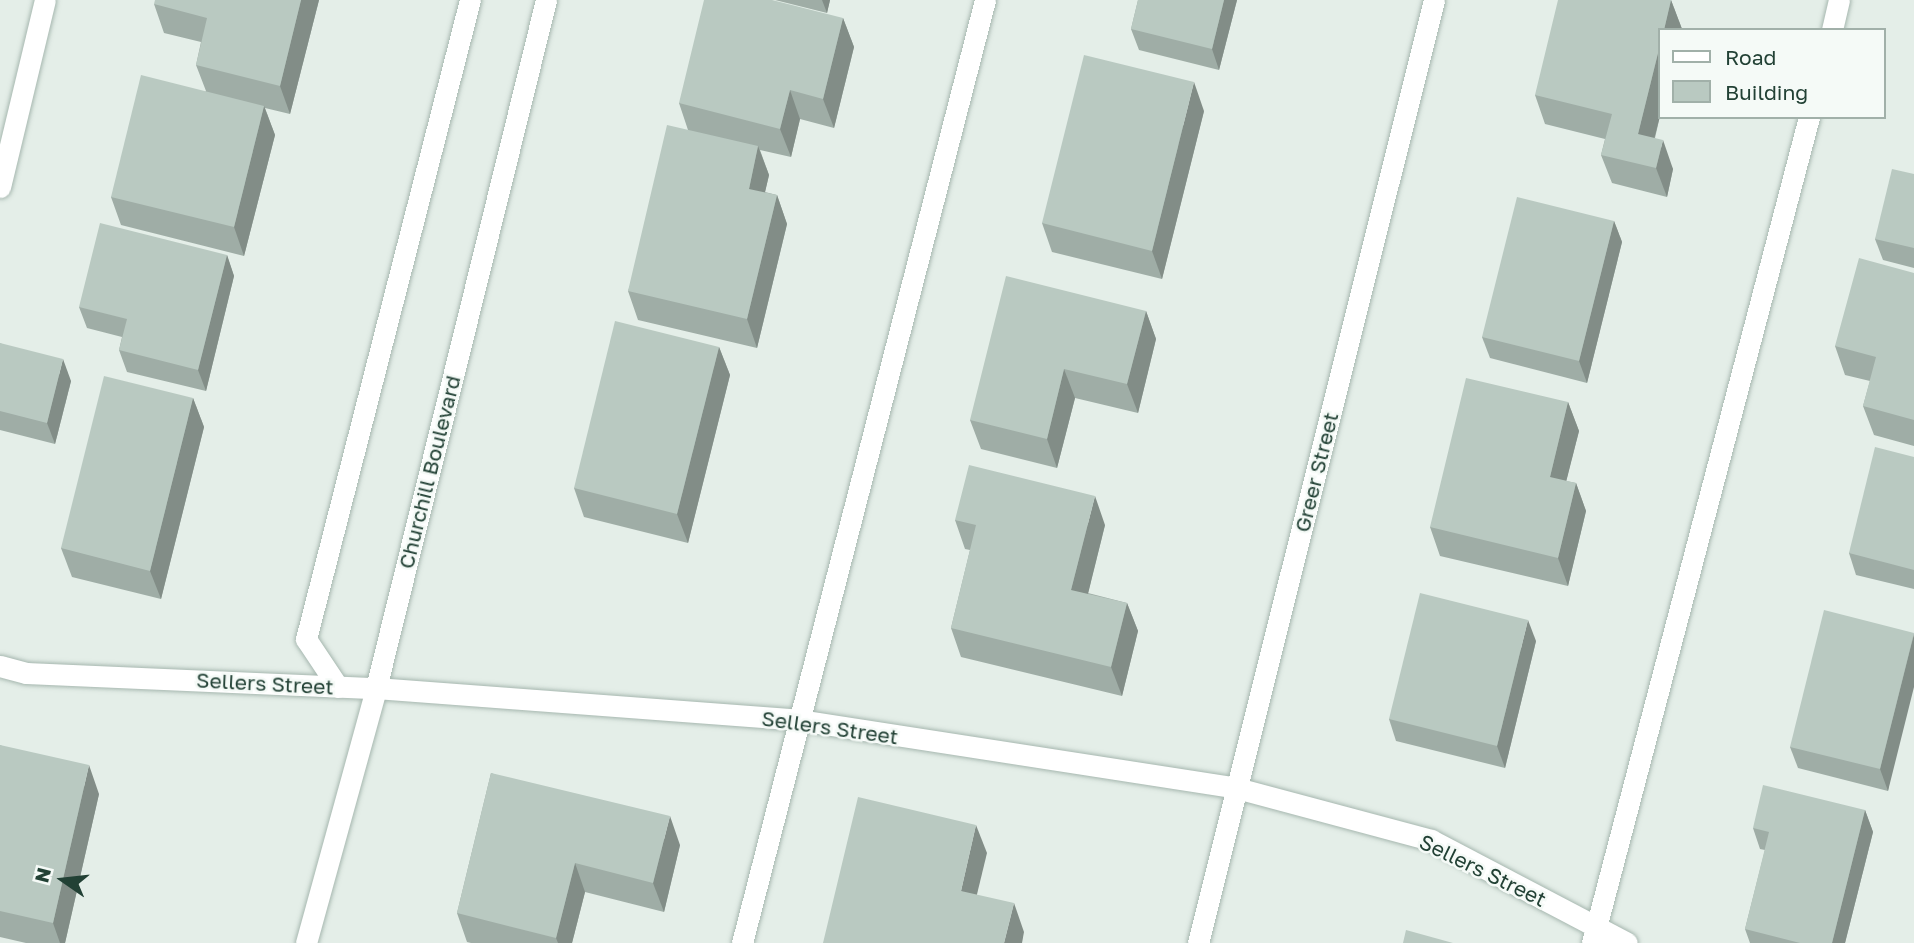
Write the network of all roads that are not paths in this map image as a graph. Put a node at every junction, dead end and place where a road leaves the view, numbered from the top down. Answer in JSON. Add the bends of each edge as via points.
{"nodes":[{"id":1,"x":45,"y":0,"type":"edge"},
{"id":2,"x":470,"y":0,"type":"edge"},
{"id":3,"x":546,"y":0,"type":"edge"},
{"id":4,"x":985,"y":0,"type":"edge"},
{"id":5,"x":1434,"y":0,"type":"edge"},
{"id":6,"x":1839,"y":0,"type":"edge"},
{"id":7,"x":1832,"y":28,"type":"edge"},
{"id":8,"x":1808,"y":119,"type":"edge"},
{"id":9,"x":0,"y":187,"type":"edge"},
{"id":10,"x":0,"y":666,"type":"edge"},
{"id":11,"x":338,"y":687,"type":"junction"},
{"id":12,"x":376,"y":688,"type":"junction"},
{"id":13,"x":799,"y":720,"type":"junction"},
{"id":14,"x":1237,"y":788,"type":"junction"},
{"id":15,"x":1594,"y":935,"type":"edge"},
{"id":16,"x":306,"y":943,"type":"edge"},
{"id":17,"x":742,"y":943,"type":"edge"},
{"id":18,"x":1198,"y":943,"type":"edge"},
{"id":19,"x":1627,"y":943,"type":"edge"}],
"edges":[{"from":1,"to":9,"type":"street"},
{"from":2,"to":11,"type":"street","via":[[306,639]]},
{"from":3,"to":12,"type":"street","name":"Churchill Boulevard"},
{"from":4,"to":13,"type":"street"},
{"from":5,"to":14,"type":"street","name":"Greer Street"},
{"from":6,"to":7,"type":"street"},
{"from":8,"to":15,"type":"street"},
{"from":10,"to":11,"type":"street","name":"Sellers Street","via":[[26,673]]},
{"from":11,"to":12,"type":"street","name":"Sellers Street"},
{"from":12,"to":13,"type":"street","name":"Sellers Street"},
{"from":12,"to":16,"type":"street","name":"Churchill Boulevard"},
{"from":13,"to":14,"type":"street","name":"Sellers Street"},
{"from":13,"to":17,"type":"street"},
{"from":14,"to":15,"type":"street","name":"Sellers Street","via":[[1431,840]]},
{"from":14,"to":18,"type":"street","name":"Greer Street"},
{"from":15,"to":19,"type":"street","name":"Sellers Street"}]}
